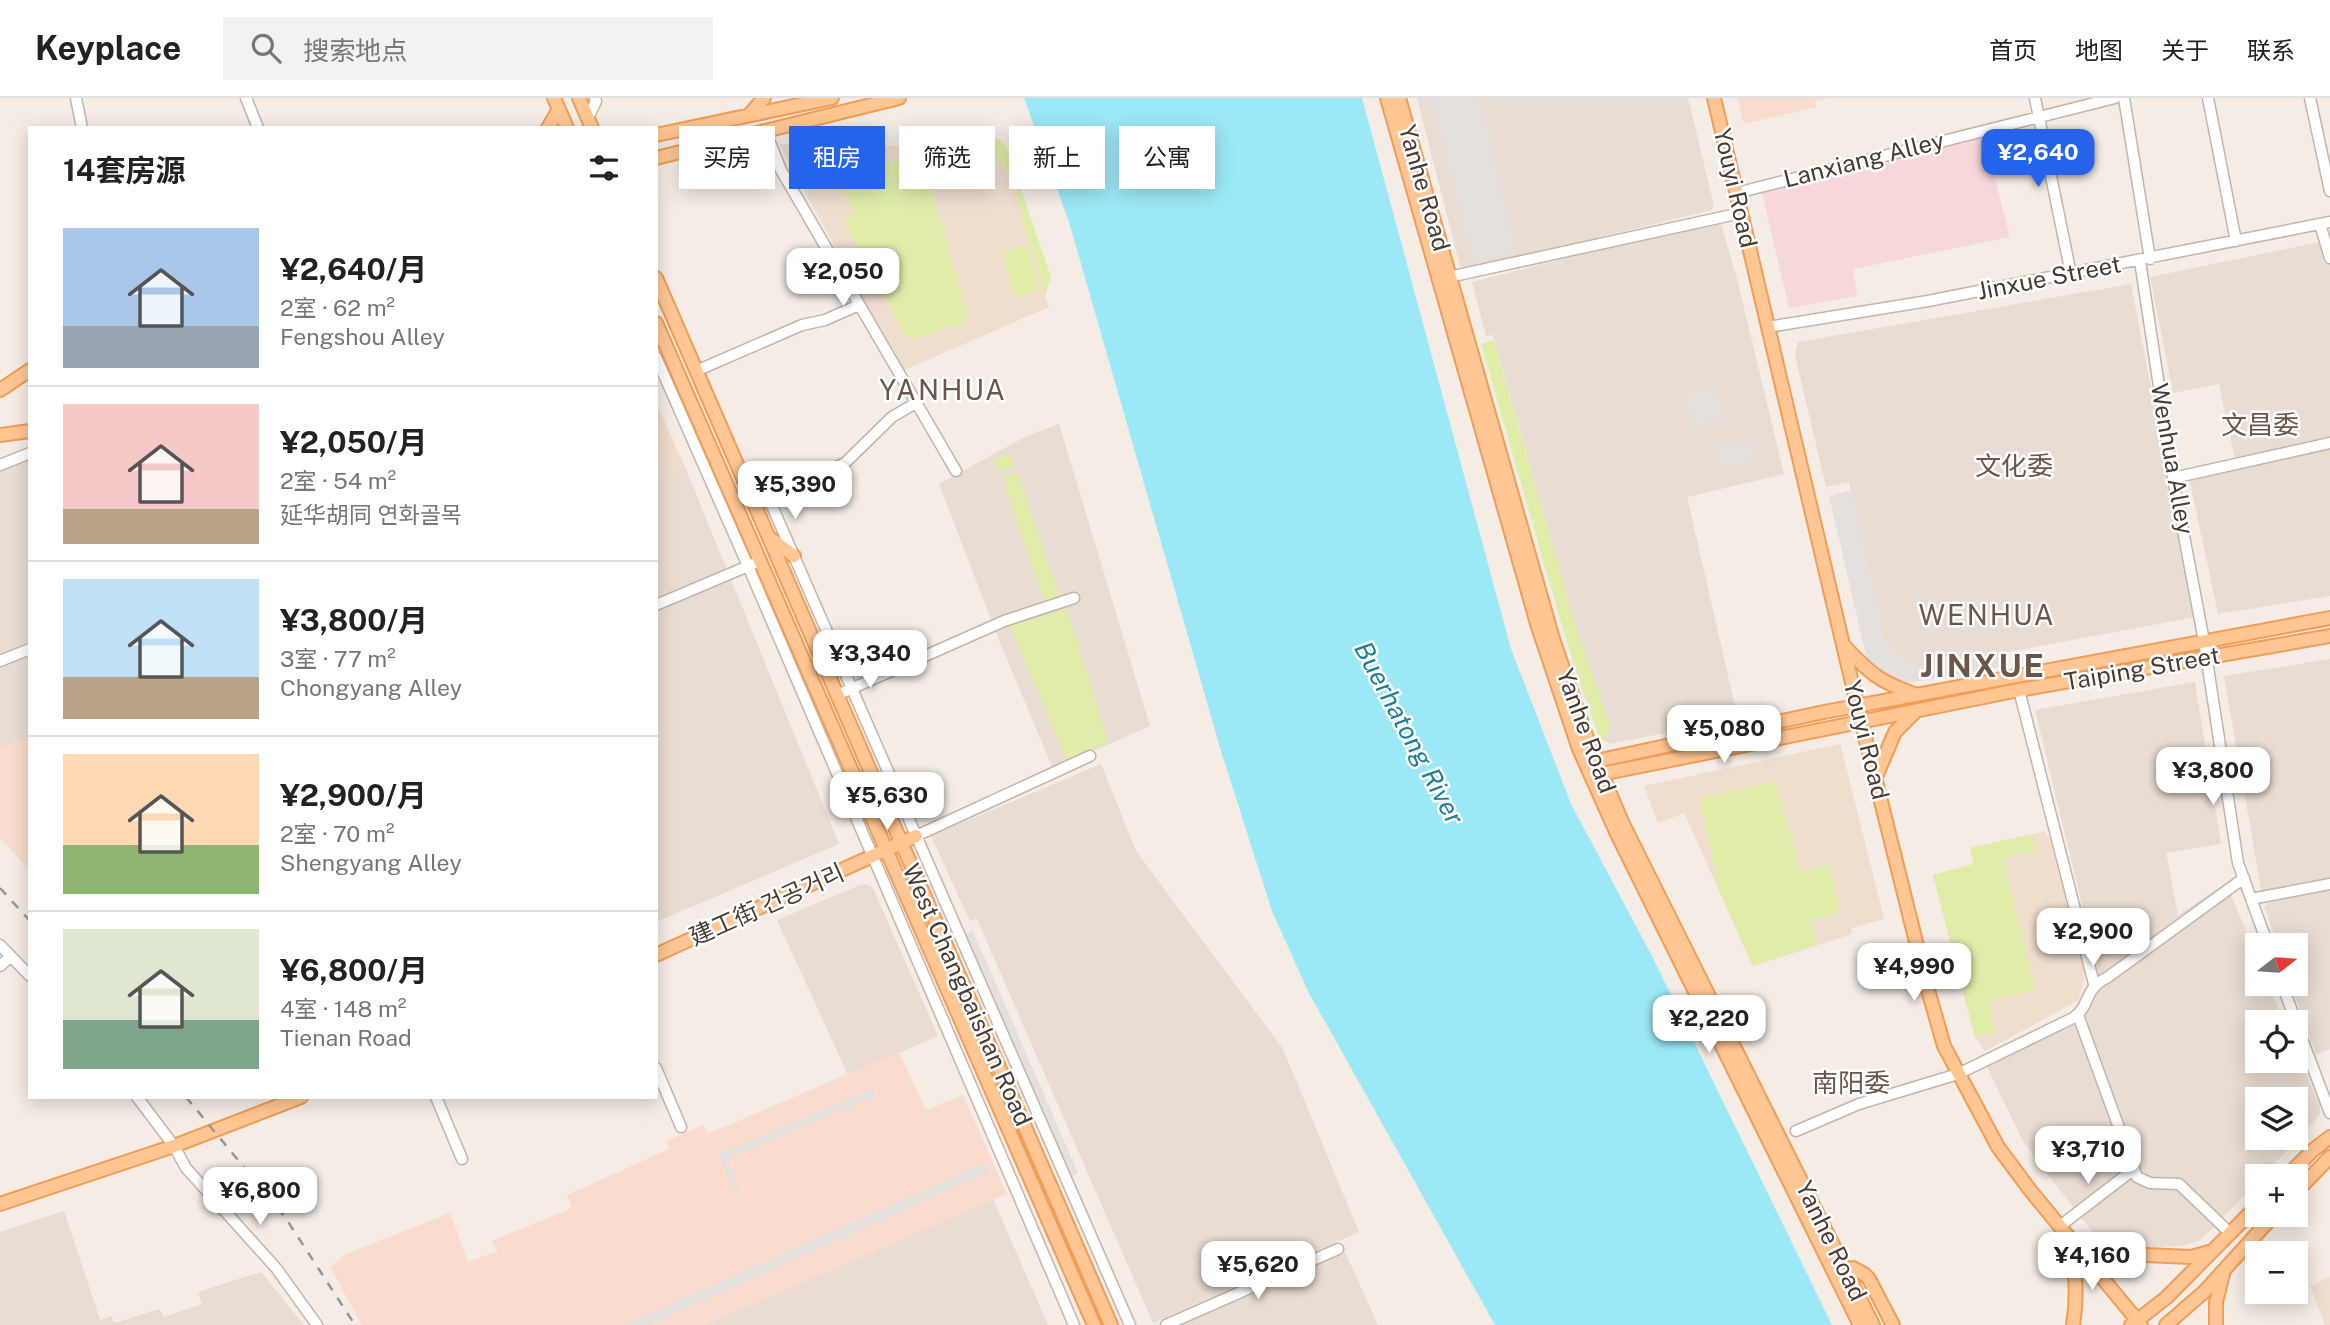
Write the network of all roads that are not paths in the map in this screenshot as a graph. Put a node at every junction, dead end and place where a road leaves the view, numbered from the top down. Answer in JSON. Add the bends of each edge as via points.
{"nodes":[{"id":1,"x":76,"y":98,"type":"edge"},
{"id":2,"x":246,"y":98,"type":"edge"},
{"id":3,"x":579,"y":98,"type":"edge"},
{"id":4,"x":595,"y":98,"type":"edge"},
{"id":5,"x":764,"y":98,"type":"edge"},
{"id":6,"x":832,"y":98,"type":"edge"},
{"id":7,"x":899,"y":98,"type":"edge"},
{"id":8,"x":1387,"y":98,"type":"edge"},
{"id":9,"x":1399,"y":98,"type":"edge"},
{"id":10,"x":1408,"y":98,"type":"edge"},
{"id":11,"x":1714,"y":98,"type":"edge"},
{"id":12,"x":2035,"y":98,"type":"edge"},
{"id":13,"x":2115,"y":98,"type":"edge"},
{"id":14,"x":2124,"y":98,"type":"edge"},
{"id":15,"x":2208,"y":98,"type":"edge"},
{"id":16,"x":2310,"y":98,"type":"edge"},
{"id":17,"x":814,"y":100,"type":"edge"},
{"id":18,"x":556,"y":104,"type":"edge"},
{"id":19,"x":749,"y":116,"type":"junction"},
{"id":20,"x":2039,"y":116,"type":"junction"},
{"id":21,"x":1405,"y":122,"type":"junction"},
{"id":22,"x":589,"y":123,"type":"edge"},
{"id":23,"x":82,"y":126,"type":"edge"},
{"id":24,"x":257,"y":126,"type":"edge"},
{"id":25,"x":549,"y":126,"type":"edge"},
{"id":26,"x":566,"y":126,"type":"edge"},
{"id":27,"x":775,"y":128,"type":"edge"},
{"id":28,"x":658,"y":135,"type":"edge"},
{"id":29,"x":679,"y":152,"type":"edge"},
{"id":30,"x":775,"y":155,"type":"edge"},
{"id":31,"x":658,"y":157,"type":"edge"},
{"id":32,"x":2330,"y":191,"type":"edge"},
{"id":33,"x":1736,"y":193,"type":"junction"},
{"id":34,"x":1741,"y":213,"type":"junction"},
{"id":35,"x":2325,"y":223,"type":"edge"},
{"id":36,"x":2236,"y":241,"type":"junction"},
{"id":37,"x":2330,"y":258,"type":"edge"},
{"id":38,"x":2145,"y":260,"type":"junction"},
{"id":39,"x":2071,"y":274,"type":"junction"},
{"id":40,"x":1449,"y":277,"type":"junction"},
{"id":41,"x":658,"y":283,"type":"edge"},
{"id":42,"x":859,"y":305,"type":"junction"},
{"id":43,"x":1768,"y":327,"type":"junction"},
{"id":44,"x":658,"y":328,"type":"edge"},
{"id":45,"x":658,"y":361,"type":"edge"},
{"id":46,"x":28,"y":371,"type":"edge"},
{"id":47,"x":696,"y":371,"type":"junction"},
{"id":48,"x":0,"y":390,"type":"edge"},
{"id":49,"x":916,"y":403,"type":"junction"},
{"id":50,"x":28,"y":431,"type":"edge"},
{"id":51,"x":0,"y":435,"type":"edge"},
{"id":52,"x":2330,"y":443,"type":"edge"},
{"id":53,"x":28,"y":454,"type":"edge"},
{"id":54,"x":0,"y":465,"type":"edge"},
{"id":55,"x":956,"y":471,"type":"dead end"},
{"id":56,"x":2173,"y":478,"type":"junction"},
{"id":57,"x":769,"y":499,"type":"junction"},
{"id":58,"x":755,"y":505,"type":"junction"},
{"id":59,"x":769,"y":538,"type":"junction"},
{"id":60,"x":794,"y":556,"type":"junction"},
{"id":61,"x":754,"y":563,"type":"junction"},
{"id":62,"x":1074,"y":598,"type":"dead end"},
{"id":63,"x":658,"y":604,"type":"edge"},
{"id":64,"x":2330,"y":618,"type":"edge"},
{"id":65,"x":2330,"y":636,"type":"edge"},
{"id":66,"x":2204,"y":641,"type":"junction"},
{"id":67,"x":1843,"y":646,"type":"junction"},
{"id":68,"x":28,"y":650,"type":"edge"},
{"id":69,"x":2206,"y":658,"type":"junction"},
{"id":70,"x":0,"y":661,"type":"edge"},
{"id":71,"x":852,"y":688,"type":"junction"},
{"id":72,"x":2019,"y":690,"type":"junction"},
{"id":73,"x":837,"y":695,"type":"junction"},
{"id":74,"x":1915,"y":695,"type":"junction"},
{"id":75,"x":1857,"y":706,"type":"junction"},
{"id":76,"x":1917,"y":710,"type":"junction"},
{"id":77,"x":1861,"y":720,"type":"junction"},
{"id":78,"x":1090,"y":756,"type":"dead end"},
{"id":79,"x":1595,"y":768,"type":"junction"},
{"id":80,"x":1875,"y":780,"type":"junction"},
{"id":81,"x":916,"y":836,"type":"junction"},
{"id":82,"x":901,"y":843,"type":"junction"},
{"id":83,"x":886,"y":851,"type":"junction"},
{"id":84,"x":872,"y":857,"type":"junction"},
{"id":85,"x":2244,"y":878,"type":"junction"},
{"id":86,"x":2330,"y":884,"type":"edge"},
{"id":87,"x":2251,"y":899,"type":"junction"},
{"id":88,"x":2264,"y":933,"type":"edge"},
{"id":89,"x":0,"y":944,"type":"edge"},
{"id":90,"x":658,"y":954,"type":"edge"},
{"id":91,"x":11,"y":956,"type":"junction"},
{"id":92,"x":0,"y":966,"type":"edge"},
{"id":93,"x":28,"y":974,"type":"edge"},
{"id":94,"x":2094,"y":984,"type":"junction"},
{"id":95,"x":2078,"y":1015,"type":"junction"},
{"id":96,"x":2308,"y":1055,"type":"edge"},
{"id":97,"x":658,"y":1073,"type":"edge"},
{"id":98,"x":1958,"y":1074,"type":"junction"},
{"id":99,"x":139,"y":1099,"type":"edge"},
{"id":100,"x":296,"y":1099,"type":"edge"},
{"id":101,"x":437,"y":1099,"type":"edge"},
{"id":102,"x":2330,"y":1113,"type":"edge"},
{"id":103,"x":681,"y":1126,"type":"dead end"},
{"id":104,"x":1796,"y":1130,"type":"dead end"},
{"id":105,"x":2330,"y":1137,"type":"edge"},
{"id":106,"x":174,"y":1146,"type":"junction"},
{"id":107,"x":2330,"y":1157,"type":"edge"},
{"id":108,"x":462,"y":1159,"type":"dead end"},
{"id":109,"x":2300,"y":1164,"type":"edge"},
{"id":110,"x":2134,"y":1169,"type":"junction"},
{"id":111,"x":2308,"y":1180,"type":"edge"},
{"id":112,"x":0,"y":1204,"type":"edge"},
{"id":113,"x":2245,"y":1218,"type":"edge"},
{"id":114,"x":2060,"y":1226,"type":"junction"},
{"id":115,"x":2263,"y":1227,"type":"edge"},
{"id":116,"x":2230,"y":1233,"type":"junction"},
{"id":117,"x":2070,"y":1237,"type":"junction"},
{"id":118,"x":1338,"y":1249,"type":"dead end"},
{"id":119,"x":2212,"y":1250,"type":"junction"},
{"id":120,"x":2223,"y":1271,"type":"junction"},
{"id":121,"x":1841,"y":1273,"type":"junction"},
{"id":122,"x":2136,"y":1323,"type":"edge"},
{"id":123,"x":317,"y":1325,"type":"edge"},
{"id":124,"x":1074,"y":1325,"type":"edge"},
{"id":125,"x":1094,"y":1325,"type":"edge"},
{"id":126,"x":1111,"y":1325,"type":"edge"},
{"id":127,"x":1130,"y":1325,"type":"edge"},
{"id":128,"x":1166,"y":1325,"type":"edge"},
{"id":129,"x":1860,"y":1325,"type":"edge"},
{"id":130,"x":1872,"y":1325,"type":"edge"},
{"id":131,"x":1893,"y":1325,"type":"edge"},
{"id":132,"x":2073,"y":1325,"type":"edge"},
{"id":133,"x":2166,"y":1325,"type":"edge"},
{"id":134,"x":2216,"y":1325,"type":"edge"}],
"edges":[{"from":1,"to":23,"type":"street"},
{"from":2,"to":24,"type":"street"},
{"from":3,"to":22,"type":"main road"},
{"from":4,"to":22,"type":"street"},
{"from":5,"to":19,"type":"main road"},
{"from":6,"to":17,"type":"main road"},
{"from":7,"to":27,"type":"main road"},
{"from":8,"to":79,"type":"main road","name":"Yanhe Road","via":[[1542,640]]},
{"from":9,"to":21,"type":"main road","name":"Yanhe Road"},
{"from":10,"to":21,"type":"main road"},
{"from":11,"to":33,"type":"main road","name":"Youyi Road"},
{"from":12,"to":20,"type":"street"},
{"from":13,"to":20,"type":"street","name":"Lanxiang Alley"},
{"from":14,"to":38,"type":"street","name":"Wenhua Alley"},
{"from":15,"to":36,"type":"street"},
{"from":16,"to":32,"type":"street"},
{"from":17,"to":19,"type":"main road"},
{"from":18,"to":25,"type":"main road"},
{"from":18,"to":26,"type":"main road"},
{"from":19,"to":28,"type":"main road"},
{"from":20,"to":33,"type":"street","name":"Lanxiang Alley"},
{"from":20,"to":39,"type":"street"},
{"from":21,"to":40,"type":"main road","name":"Yanhe Road"},
{"from":29,"to":31,"type":"main road"},
{"from":30,"to":42,"type":"street"},
{"from":33,"to":34,"type":"main road","name":"Youyi Road"},
{"from":34,"to":40,"type":"street"},
{"from":34,"to":43,"type":"main road","name":"Youyi Road"},
{"from":35,"to":36,"type":"street","name":"Jinxue Street"},
{"from":35,"to":37,"type":"street"},
{"from":36,"to":38,"type":"street","name":"Jinxue Street"},
{"from":38,"to":39,"type":"street","name":"Jinxue Street"},
{"from":38,"to":56,"type":"street","name":"Wenhua Alley"},
{"from":39,"to":43,"type":"street","name":"Jinxue Street"},
{"from":40,"to":79,"type":"main road","name":"Yanhe Road"},
{"from":41,"to":47,"type":"main road","name":"West Changbaishan Road"},
{"from":42,"to":47,"type":"street"},
{"from":42,"to":49,"type":"street"},
{"from":43,"to":67,"type":"main road","name":"Youyi Road"},
{"from":44,"to":61,"type":"main road","name":"West Changbaishan Road"},
{"from":45,"to":61,"type":"street","name":"West Changbaishan Road"},
{"from":46,"to":48,"type":"main road"},
{"from":47,"to":58,"type":"main road","name":"West Changbaishan Road"},
{"from":49,"to":55,"type":"street"},
{"from":49,"to":57,"type":"street","via":[[892,417],[845,463]]},
{"from":50,"to":51,"type":"main road"},
{"from":52,"to":56,"type":"street"},
{"from":53,"to":54,"type":"street"},
{"from":56,"to":66,"type":"street","name":"Wenhua Alley"},
{"from":57,"to":58,"type":"street"},
{"from":57,"to":60,"type":"street","name":"West Changbaishan Road"},
{"from":58,"to":59,"type":"main road","name":"West Changbaishan Road"},
{"from":59,"to":60,"type":"main road"},
{"from":59,"to":73,"type":"main road","name":"West Changbaishan Road"},
{"from":60,"to":71,"type":"street","name":"West Changbaishan Road"},
{"from":61,"to":63,"type":"street"},
{"from":61,"to":83,"type":"main road","name":"West Changbaishan Road"},
{"from":61,"to":84,"type":"street","name":"West Changbaishan Road"},
{"from":62,"to":71,"type":"street","via":[[1004,621]]},
{"from":64,"to":66,"type":"main road","name":"Taiping Street"},
{"from":65,"to":69,"type":"main road","name":"Taiping Street"},
{"from":66,"to":69,"type":"street","name":"Wenhua Alley"},
{"from":66,"to":74,"type":"main road","name":"Taiping Street"},
{"from":67,"to":74,"type":"main road","via":[[1877,678]]},
{"from":67,"to":75,"type":"main road","name":"Youyi Road"},
{"from":68,"to":70,"type":"street"},
{"from":69,"to":72,"type":"main road","name":"Taiping Street"},
{"from":69,"to":85,"type":"street","name":"Wenhua Alley"},
{"from":71,"to":73,"type":"street"},
{"from":71,"to":81,"type":"street","name":"West Changbaishan Road"},
{"from":72,"to":76,"type":"main road","name":"Taiping Street"},
{"from":72,"to":94,"type":"street"},
{"from":73,"to":82,"type":"main road","name":"West Changbaishan Road"},
{"from":74,"to":75,"type":"main road","name":"Taiping Street"},
{"from":75,"to":77,"type":"main road","name":"Youyi Road"},
{"from":75,"to":79,"type":"main road","name":"Taiping Street"},
{"from":76,"to":77,"type":"main road","name":"Taiping Street"},
{"from":76,"to":80,"type":"main road","via":[[1895,732]]},
{"from":77,"to":79,"type":"main road","name":"Taiping Street"},
{"from":77,"to":80,"type":"main road","name":"Youyi Road"},
{"from":78,"to":81,"type":"street"},
{"from":79,"to":121,"type":"main road","name":"Yanhe Road"},
{"from":80,"to":98,"type":"main road","name":"Youyi Road","via":[[1936,1018]]},
{"from":81,"to":82,"type":"main road","name":"建工街 건공거리"},
{"from":81,"to":127,"type":"street","name":"West Changbaishan Road"},
{"from":82,"to":83,"type":"main road","name":"建工街 건공거리"},
{"from":82,"to":126,"type":"main road","name":"West Changbaishan Road"},
{"from":83,"to":84,"type":"main road","name":"建工街 건공거리"},
{"from":83,"to":125,"type":"main road","name":"West Changbaishan Road"},
{"from":84,"to":90,"type":"main road","name":"建工街 건공거리"},
{"from":84,"to":124,"type":"street","name":"West Changbaishan Road"},
{"from":85,"to":87,"type":"street","name":"Wenhua Alley"},
{"from":85,"to":94,"type":"street"},
{"from":86,"to":87,"type":"street"},
{"from":87,"to":88,"type":"street","name":"Wenhua Alley"},
{"from":89,"to":91,"type":"street"},
{"from":91,"to":92,"type":"street"},
{"from":91,"to":93,"type":"street"},
{"from":94,"to":95,"type":"street"},
{"from":95,"to":98,"type":"street"},
{"from":95,"to":110,"type":"street"},
{"from":96,"to":102,"type":"street"},
{"from":97,"to":103,"type":"street"},
{"from":98,"to":104,"type":"street","via":[[1859,1104]]},
{"from":98,"to":114,"type":"main road","name":"Youyi Road","via":[[1998,1147]]},
{"from":99,"to":106,"type":"street"},
{"from":100,"to":106,"type":"main road"},
{"from":101,"to":108,"type":"street"},
{"from":105,"to":109,"type":"main road"},
{"from":106,"to":112,"type":"main road"},
{"from":106,"to":123,"type":"street","via":[[186,1168],[276,1268]]},
{"from":107,"to":111,"type":"main road"},
{"from":110,"to":114,"type":"street"},
{"from":110,"to":116,"type":"street","via":[[2142,1181],[2179,1184]]},
{"from":113,"to":116,"type":"main road"},
{"from":114,"to":117,"type":"main road","name":"Youyi Road"},
{"from":115,"to":120,"type":"main road"},
{"from":116,"to":119,"type":"main road"},
{"from":117,"to":119,"type":"main road","via":[[2100,1253],[2191,1257]]},
{"from":117,"to":122,"type":"main road","name":"Youyi Road"},
{"from":117,"to":132,"type":"main road","via":[[2076,1270]]},
{"from":118,"to":128,"type":"street"},
{"from":119,"to":122,"type":"main road"},
{"from":120,"to":133,"type":"main road"},
{"from":120,"to":134,"type":"main road"},
{"from":121,"to":129,"type":"main road","name":"Yanhe Road"},
{"from":121,"to":130,"type":"main road","name":"Yanhe Road"},
{"from":121,"to":131,"type":"main road","via":[[1856,1268],[1864,1274]]}]}
